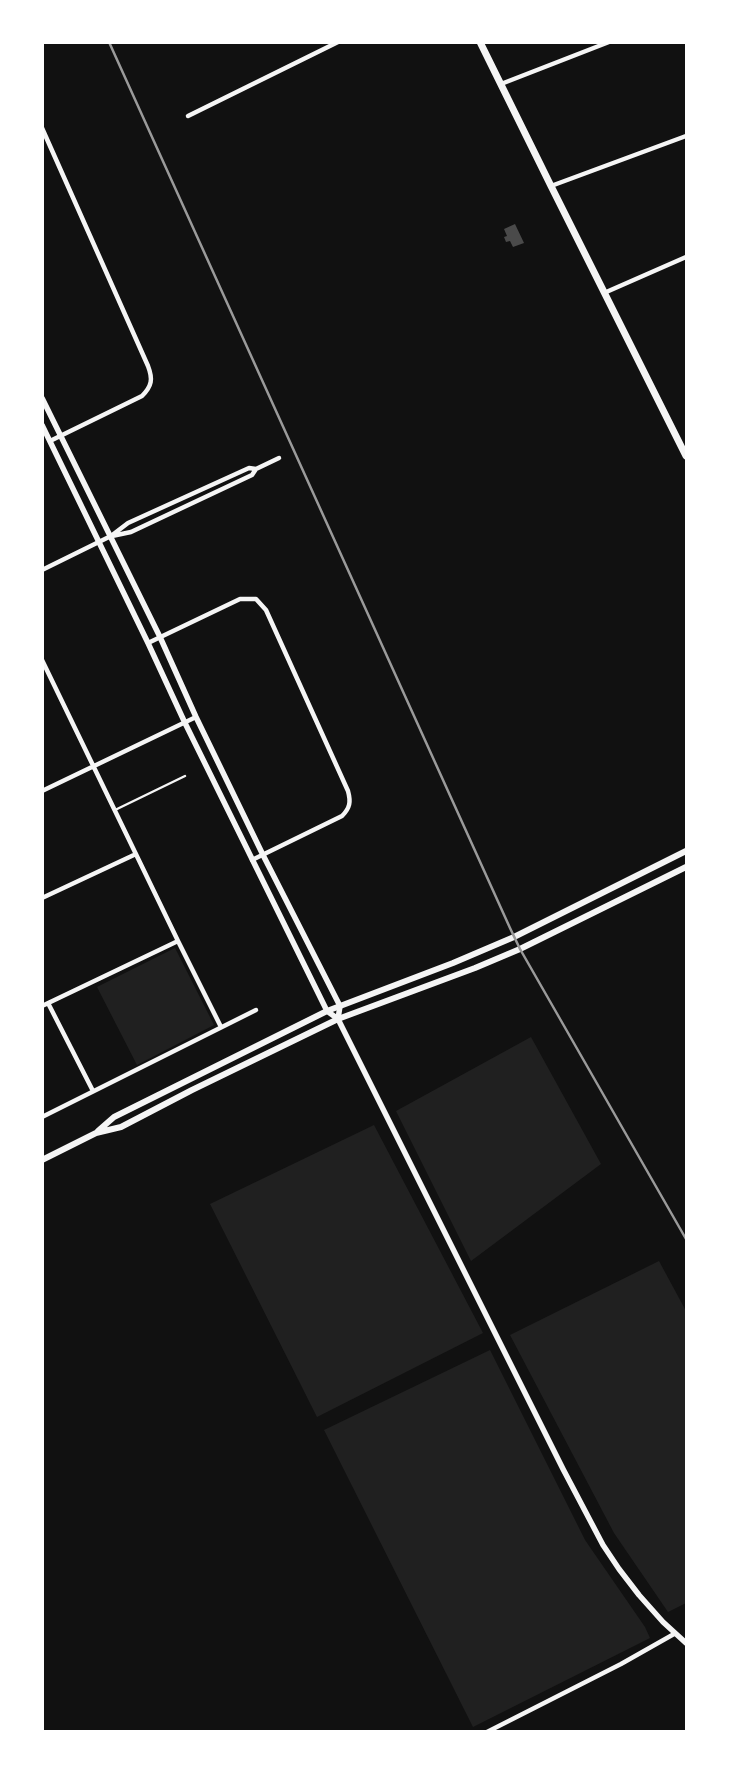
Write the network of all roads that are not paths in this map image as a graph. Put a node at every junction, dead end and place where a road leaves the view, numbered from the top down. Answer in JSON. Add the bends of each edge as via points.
{"nodes":[{"id":1,"x":338,"y":42,"type":"edge"},
{"id":2,"x":480,"y":42,"type":"edge"},
{"id":3,"x":609,"y":42,"type":"edge"},
{"id":4,"x":501,"y":84,"type":"junction"},
{"id":5,"x":188,"y":116,"type":"dead end"},
{"id":6,"x":42,"y":128,"type":"edge"},
{"id":7,"x":686,"y":136,"type":"edge"},
{"id":8,"x":551,"y":186,"type":"junction"},
{"id":9,"x":686,"y":257,"type":"edge"},
{"id":10,"x":604,"y":293,"type":"junction"},
{"id":11,"x":42,"y":398,"type":"edge"},
{"id":12,"x":42,"y":425,"type":"edge"},
{"id":13,"x":61,"y":435,"type":"junction"},
{"id":14,"x":50,"y":441,"type":"junction"},
{"id":15,"x":686,"y":456,"type":"edge"},
{"id":16,"x":279,"y":458,"type":"dead end"},
{"id":17,"x":256,"y":468,"type":"junction"},
{"id":18,"x":110,"y":536,"type":"junction"},
{"id":19,"x":99,"y":542,"type":"junction"},
{"id":20,"x":42,"y":570,"type":"edge"},
{"id":21,"x":160,"y":637,"type":"junction"},
{"id":22,"x":148,"y":643,"type":"junction"},
{"id":23,"x":42,"y":660,"type":"edge"},
{"id":24,"x":196,"y":717,"type":"junction"},
{"id":25,"x":185,"y":723,"type":"junction"},
{"id":26,"x":94,"y":766,"type":"junction"},
{"id":27,"x":185,"y":776,"type":"dead end"},
{"id":28,"x":42,"y":791,"type":"edge"},
{"id":29,"x":115,"y":810,"type":"junction"},
{"id":30,"x":686,"y":851,"type":"edge"},
{"id":31,"x":136,"y":854,"type":"junction"},
{"id":32,"x":263,"y":855,"type":"junction"},
{"id":33,"x":252,"y":860,"type":"junction"},
{"id":34,"x":686,"y":866,"type":"edge"},
{"id":35,"x":42,"y":898,"type":"edge"},
{"id":36,"x":178,"y":941,"type":"junction"},
{"id":37,"x":48,"y":1003,"type":"junction"},
{"id":38,"x":42,"y":1006,"type":"edge"},
{"id":39,"x":340,"y":1006,"type":"junction"},
{"id":40,"x":256,"y":1010,"type":"dead end"},
{"id":41,"x":327,"y":1011,"type":"junction"},
{"id":42,"x":338,"y":1019,"type":"junction"},
{"id":43,"x":221,"y":1027,"type":"junction"},
{"id":44,"x":93,"y":1091,"type":"junction"},
{"id":45,"x":42,"y":1117,"type":"edge"},
{"id":46,"x":96,"y":1133,"type":"junction"},
{"id":47,"x":42,"y":1160,"type":"edge"},
{"id":48,"x":674,"y":1634,"type":"junction"},
{"id":49,"x":686,"y":1643,"type":"edge"},
{"id":50,"x":487,"y":1732,"type":"edge"}],
"edges":[{"from":1,"to":5,"type":"street"},
{"from":2,"to":4,"type":"main road"},
{"from":3,"to":4,"type":"street"},
{"from":4,"to":8,"type":"main road"},
{"from":6,"to":13,"type":"street","via":[[152,380],[142,396]]},
{"from":7,"to":8,"type":"street"},
{"from":8,"to":10,"type":"main road"},
{"from":9,"to":10,"type":"street"},
{"from":10,"to":15,"type":"main road"},
{"from":11,"to":13,"type":"street"},
{"from":12,"to":14,"type":"street"},
{"from":13,"to":14,"type":"street"},
{"from":13,"to":18,"type":"street"},
{"from":14,"to":19,"type":"street"},
{"from":16,"to":17,"type":"street"},
{"from":17,"to":18,"type":"street","via":[[249,468],[128,523]]},
{"from":17,"to":18,"type":"street","via":[[252,475],[131,532]]},
{"from":18,"to":19,"type":"street"},
{"from":18,"to":21,"type":"street"},
{"from":19,"to":20,"type":"street"},
{"from":19,"to":22,"type":"street"},
{"from":21,"to":22,"type":"street"},
{"from":21,"to":24,"type":"street"},
{"from":21,"to":32,"type":"street","via":[[240,599],[256,599],[266,610],[348,791],[350,806],[342,816]]},
{"from":22,"to":25,"type":"street"},
{"from":23,"to":26,"type":"street"},
{"from":24,"to":25,"type":"street"},
{"from":24,"to":32,"type":"street"},
{"from":25,"to":26,"type":"street"},
{"from":25,"to":33,"type":"street"},
{"from":26,"to":28,"type":"street"},
{"from":26,"to":29,"type":"street"},
{"from":27,"to":29,"type":"lane"},
{"from":29,"to":31,"type":"street"},
{"from":30,"to":39,"type":"main road","via":[[514,937]]},
{"from":31,"to":35,"type":"street"},
{"from":31,"to":36,"type":"street"},
{"from":32,"to":33,"type":"street"},
{"from":32,"to":39,"type":"street"},
{"from":33,"to":41,"type":"street"},
{"from":34,"to":42,"type":"main road","via":[[475,968]]},
{"from":36,"to":37,"type":"street"},
{"from":36,"to":43,"type":"street"},
{"from":37,"to":38,"type":"street"},
{"from":37,"to":44,"type":"street"},
{"from":39,"to":41,"type":"main road"},
{"from":39,"to":42,"type":"street"},
{"from":40,"to":43,"type":"street"},
{"from":41,"to":42,"type":"street"},
{"from":41,"to":46,"type":"main road","via":[[114,1117]]},
{"from":42,"to":46,"type":"main road","via":[[121,1127]]},
{"from":42,"to":48,"type":"street","via":[[603,1544],[639,1595]]},
{"from":43,"to":44,"type":"street"},
{"from":44,"to":45,"type":"street"},
{"from":46,"to":47,"type":"main road"},
{"from":48,"to":49,"type":"street"},
{"from":48,"to":50,"type":"street"}]}
